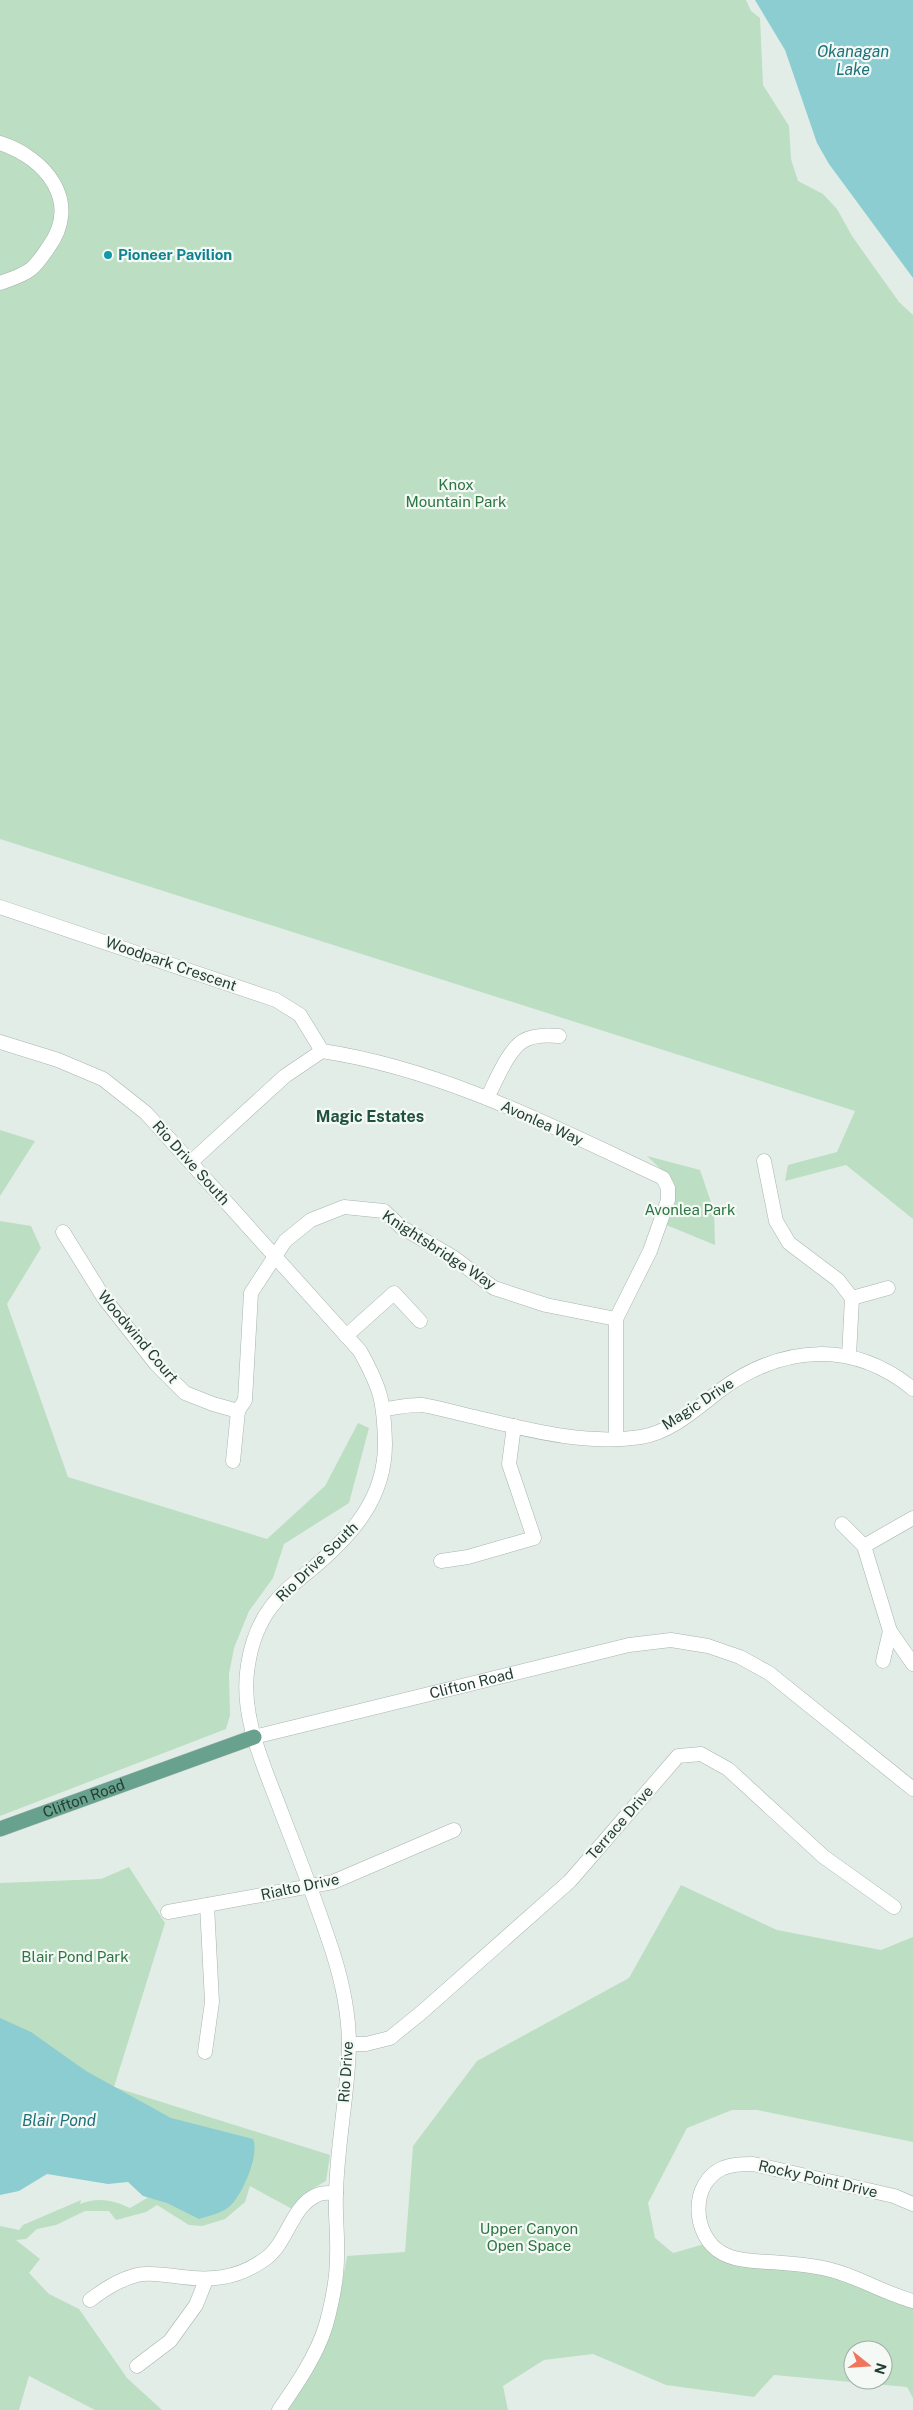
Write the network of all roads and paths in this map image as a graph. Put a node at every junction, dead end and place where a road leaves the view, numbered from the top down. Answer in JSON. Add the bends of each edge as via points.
{"nodes":[{"id":1,"x":0,"y":143,"type":"edge"},
{"id":2,"x":0,"y":283,"type":"edge"},
{"id":3,"x":0,"y":907,"type":"edge"},
{"id":4,"x":559,"y":1036,"type":"dead end"},
{"id":5,"x":0,"y":1042,"type":"edge"},
{"id":6,"x":322,"y":1051,"type":"junction"},
{"id":7,"x":487,"y":1098,"type":"junction"},
{"id":8,"x":764,"y":1161,"type":"dead end"},
{"id":9,"x":191,"y":1162,"type":"junction"},
{"id":10,"x":63,"y":1232,"type":"dead end"},
{"id":11,"x":274,"y":1255,"type":"junction"},
{"id":12,"x":888,"y":1288,"type":"dead end"},
{"id":13,"x":852,"y":1298,"type":"junction"},
{"id":14,"x":616,"y":1320,"type":"junction"},
{"id":15,"x":420,"y":1321,"type":"dead end"},
{"id":16,"x":346,"y":1336,"type":"junction"},
{"id":17,"x":849,"y":1356,"type":"junction"},
{"id":18,"x":913,"y":1389,"type":"edge"},
{"id":19,"x":384,"y":1409,"type":"junction"},
{"id":20,"x":238,"y":1411,"type":"junction"},
{"id":21,"x":514,"y":1426,"type":"junction"},
{"id":22,"x":616,"y":1438,"type":"junction"},
{"id":23,"x":233,"y":1461,"type":"dead end"},
{"id":24,"x":913,"y":1518,"type":"edge"},
{"id":25,"x":842,"y":1524,"type":"dead end"},
{"id":26,"x":864,"y":1546,"type":"junction"},
{"id":27,"x":441,"y":1561,"type":"dead end"},
{"id":28,"x":890,"y":1631,"type":"junction"},
{"id":29,"x":883,"y":1660,"type":"dead end"},
{"id":30,"x":913,"y":1664,"type":"edge"},
{"id":31,"x":254,"y":1737,"type":"junction"},
{"id":32,"x":913,"y":1788,"type":"edge"},
{"id":33,"x":0,"y":1829,"type":"edge"},
{"id":34,"x":454,"y":1830,"type":"dead end"},
{"id":35,"x":310,"y":1888,"type":"junction"},
{"id":36,"x":207,"y":1904,"type":"junction"},
{"id":37,"x":894,"y":1907,"type":"dead end"},
{"id":38,"x":168,"y":1912,"type":"dead end"},
{"id":39,"x":349,"y":2044,"type":"junction"},
{"id":40,"x":205,"y":2052,"type":"dead end"},
{"id":41,"x":336,"y":2193,"type":"junction"},
{"id":42,"x":913,"y":2204,"type":"edge"},
{"id":43,"x":206,"y":2280,"type":"junction"},
{"id":44,"x":90,"y":2300,"type":"dead end"},
{"id":45,"x":913,"y":2301,"type":"edge"},
{"id":46,"x":137,"y":2366,"type":"dead end"},
{"id":47,"x":279,"y":2410,"type":"edge"}],
"edges":[{"from":1,"to":2,"type":"street","via":[[26,155],[47,174],[61,197],[62,210],[58,233],[34,266],[26,273]]},
{"from":3,"to":6,"type":"street","name":"Woodpark Crescent","via":[[276,1000],[300,1015]]},
{"from":4,"to":7,"type":"street","via":[[545,1035],[523,1041],[506,1060]]},
{"from":5,"to":9,"type":"street","name":"Rio Drive South","via":[[58,1060],[103,1079],[146,1113]]},
{"from":6,"to":7,"type":"street","name":"Avonlea Way","via":[[362,1057]]},
{"from":6,"to":9,"type":"street","via":[[285,1076]]},
{"from":7,"to":14,"type":"street","name":"Avonlea Way","via":[[663,1178],[668,1188],[668,1200],[650,1251]]},
{"from":8,"to":13,"type":"street","via":[[776,1221],[789,1243],[838,1280]]},
{"from":9,"to":11,"type":"street","name":"Rio Drive South"},
{"from":10,"to":20,"type":"street","name":"Woodwind Court","via":[[104,1298],[156,1364],[186,1393]]},
{"from":11,"to":14,"type":"street","name":"Knightsbridge Way","via":[[285,1241],[311,1220],[344,1206],[384,1211],[400,1227],[453,1257],[494,1288],[546,1305]]},
{"from":11,"to":16,"type":"street","name":"Rio Drive South"},
{"from":11,"to":20,"type":"street","name":"Knightsbridge Way","via":[[251,1293],[245,1400]]},
{"from":12,"to":13,"type":"street"},
{"from":13,"to":17,"type":"street"},
{"from":14,"to":22,"type":"street","name":"Avonlea Way"},
{"from":15,"to":16,"type":"street","via":[[394,1293]]},
{"from":16,"to":19,"type":"street","name":"Rio Drive South","via":[[360,1351],[376,1381]]},
{"from":17,"to":18,"type":"street","name":"Magic Drive","via":[[885,1370]]},
{"from":17,"to":22,"type":"street","name":"Magic Drive","via":[[820,1354],[782,1358],[750,1370],[669,1427],[642,1436]]},
{"from":19,"to":21,"type":"street","name":"Magic Drive","via":[[420,1405]]},
{"from":19,"to":31,"type":"street","name":"Rio Drive South","via":[[385,1453],[372,1503],[358,1525],[336,1548],[286,1590],[270,1609],[256,1634],[248,1665],[246,1692]]},
{"from":20,"to":23,"type":"street","name":"Knightsbridge Way"},
{"from":21,"to":22,"type":"street","name":"Magic Drive","via":[[576,1437]]},
{"from":21,"to":27,"type":"street","via":[[509,1464],[534,1538],[468,1557]]},
{"from":24,"to":26,"type":"street"},
{"from":25,"to":26,"type":"street"},
{"from":26,"to":28,"type":"street"},
{"from":28,"to":29,"type":"street"},
{"from":28,"to":30,"type":"street"},
{"from":31,"to":32,"type":"street","name":"Clifton Road","via":[[629,1645],[671,1640],[711,1647],[769,1672]]},
{"from":31,"to":33,"type":"main road","name":"Clifton Road"},
{"from":31,"to":35,"type":"street","name":"Rio Drive"},
{"from":34,"to":35,"type":"street","name":"Rialto Drive","via":[[333,1882]]},
{"from":35,"to":36,"type":"street","name":"Rialto Drive"},
{"from":35,"to":39,"type":"street","name":"Rio Drive","via":[[338,1971],[345,1999]]},
{"from":36,"to":38,"type":"street","name":"Rialto Drive"},
{"from":36,"to":40,"type":"street","via":[[212,2002]]},
{"from":37,"to":39,"type":"street","name":"Terrace Drive","via":[[824,1857],[728,1769],[701,1754],[678,1756],[570,1881],[422,2012],[390,2038]]},
{"from":39,"to":41,"type":"street","name":"Rio Drive"},
{"from":41,"to":43,"type":"street","via":[[318,2194],[304,2203],[284,2237],[266,2259],[235,2275]]},
{"from":41,"to":47,"type":"street","name":"Rio Drive","via":[[338,2260],[325,2327],[314,2353]]},
{"from":42,"to":45,"type":"street","name":"Rocky Point Drive","via":[[894,2196],[754,2164],[739,2164],[722,2168],[709,2178],[697,2208],[700,2225],[709,2243],[723,2254],[744,2260],[814,2266]]},
{"from":43,"to":44,"type":"street","via":[[138,2275],[113,2283]]},
{"from":43,"to":46,"type":"street","via":[[196,2305],[170,2341]]}]}
